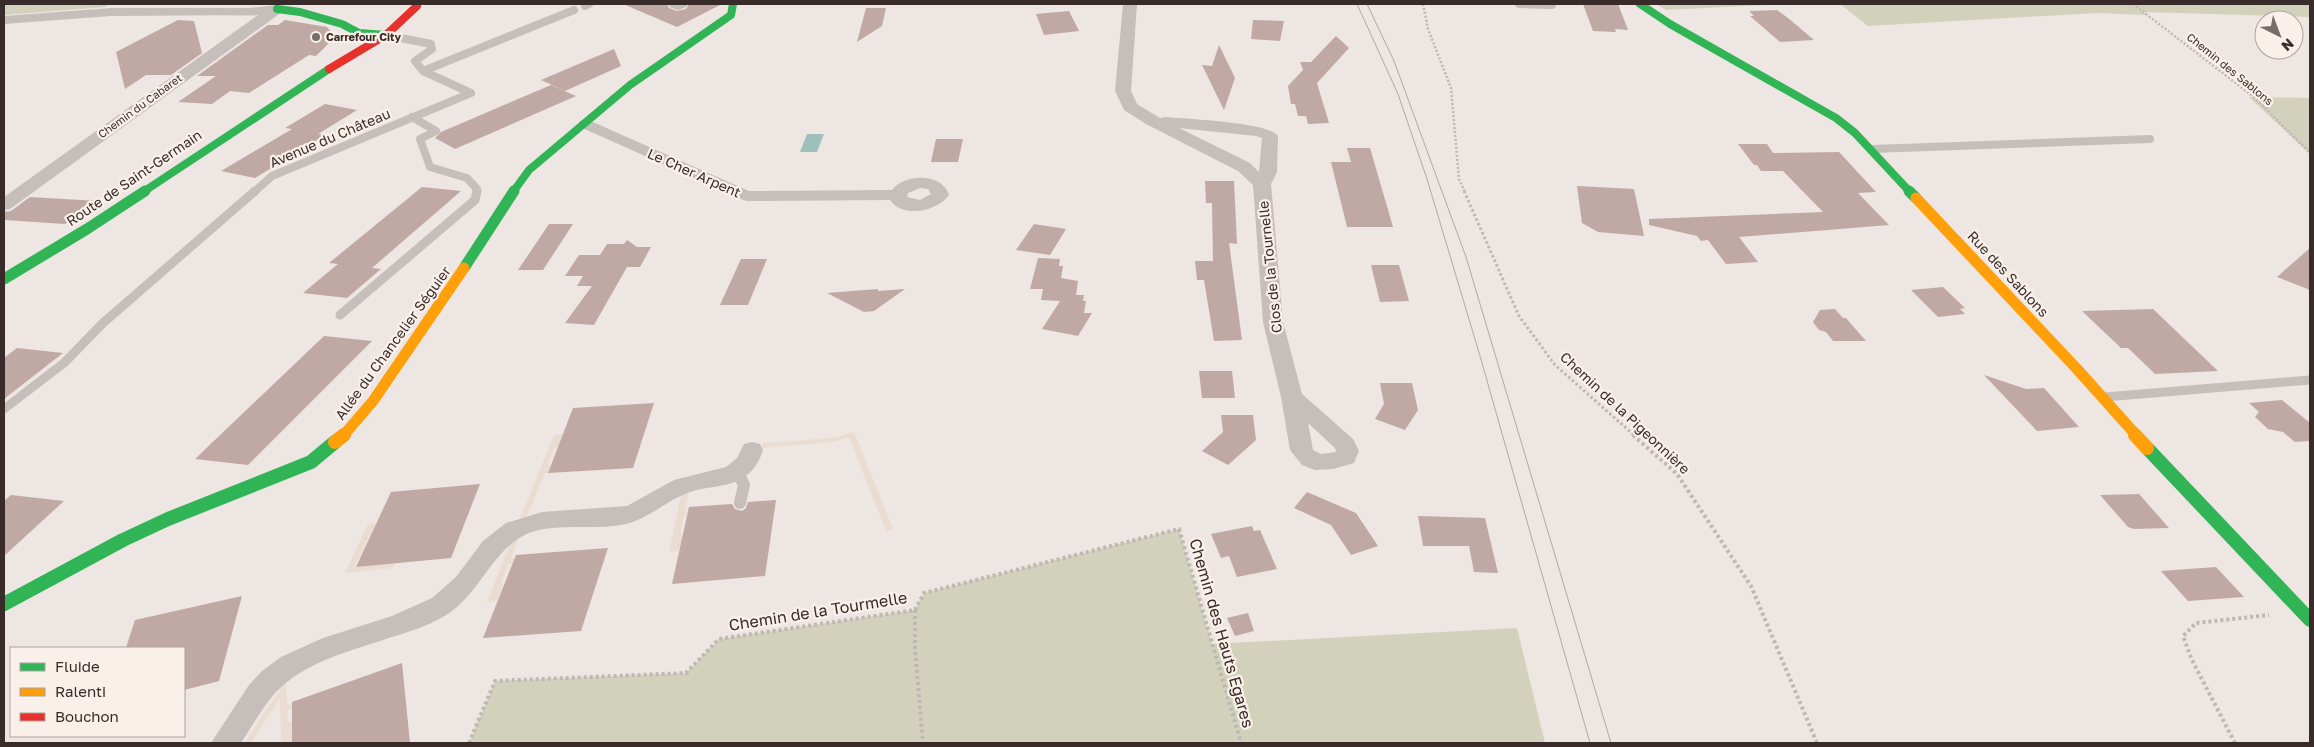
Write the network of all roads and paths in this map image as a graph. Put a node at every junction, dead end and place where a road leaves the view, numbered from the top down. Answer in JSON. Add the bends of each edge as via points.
{"nodes":[{"id":1,"x":673,"y":4,"type":"edge"},
{"id":2,"x":683,"y":4,"type":"edge"},
{"id":3,"x":733,"y":4,"type":"edge"},
{"id":4,"x":1130,"y":4,"type":"edge"},
{"id":5,"x":1423,"y":4,"type":"edge"},
{"id":6,"x":1519,"y":4,"type":"edge"},
{"id":7,"x":1640,"y":4,"type":"edge"},
{"id":8,"x":2133,"y":4,"type":"edge"},
{"id":9,"x":2305,"y":4,"type":"edge"},
{"id":10,"x":419,"y":5,"type":"edge"},
{"id":11,"x":1552,"y":5,"type":"edge"},
{"id":12,"x":281,"y":6,"type":"edge"},
{"id":13,"x":2310,"y":7,"type":"edge"},
{"id":14,"x":330,"y":8,"type":"dead end"},
{"id":15,"x":574,"y":10,"type":"dead end"},
{"id":16,"x":4,"y":20,"type":"edge"},
{"id":17,"x":342,"y":24,"type":"junction"},
{"id":18,"x":386,"y":35,"type":"junction"},
{"id":19,"x":355,"y":36,"type":"junction"},
{"id":20,"x":336,"y":52,"type":"dead end"},
{"id":21,"x":423,"y":71,"type":"junction"},
{"id":22,"x":278,"y":100,"type":"junction"},
{"id":23,"x":412,"y":117,"type":"junction"},
{"id":24,"x":1152,"y":121,"type":"junction"},
{"id":25,"x":586,"y":124,"type":"junction"},
{"id":26,"x":2150,"y":139,"type":"dead end"},
{"id":27,"x":1872,"y":149,"type":"junction"},
{"id":28,"x":2310,"y":153,"type":"edge"},
{"id":29,"x":1262,"y":184,"type":"junction"},
{"id":30,"x":898,"y":195,"type":"dead end"},
{"id":31,"x":4,"y":205,"type":"edge"},
{"id":32,"x":4,"y":279,"type":"edge"},
{"id":33,"x":340,"y":315,"type":"dead end"},
{"id":34,"x":2310,"y":380,"type":"edge"},
{"id":35,"x":1292,"y":397,"type":"dead end"},
{"id":36,"x":2101,"y":397,"type":"junction"},
{"id":37,"x":4,"y":409,"type":"edge"},
{"id":38,"x":752,"y":450,"type":"dead end"},
{"id":39,"x":733,"y":474,"type":"junction"},
{"id":40,"x":740,"y":503,"type":"dead end"},
{"id":41,"x":1179,"y":529,"type":"joint"},
{"id":42,"x":4,"y":604,"type":"edge"},
{"id":43,"x":915,"y":610,"type":"junction"},
{"id":44,"x":2306,"y":616,"type":"edge"},
{"id":45,"x":225,"y":743,"type":"edge"},
{"id":46,"x":469,"y":743,"type":"edge"},
{"id":47,"x":923,"y":743,"type":"edge"},
{"id":48,"x":1241,"y":743,"type":"edge"},
{"id":49,"x":1817,"y":743,"type":"edge"},
{"id":50,"x":2235,"y":743,"type":"edge"}],
"edges":[{"from":1,"to":2,"type":"lane"},
{"from":3,"to":25,"type":"street","name":"Allée du Chancelier Séguier","via":[[731,15],[630,85]]},
{"from":4,"to":24,"type":"street","name":"Clos de la Tournelle","via":[[1123,92],[1130,107]]},
{"from":5,"to":49,"type":"path","name":"Chemin de la Pigeonnière","via":[[1428,29],[1451,88],[1460,179],[1519,316],[1555,365],[1677,474],[1751,586]]},
{"from":6,"to":11,"type":"lane"},
{"from":7,"to":27,"type":"street","name":"Rue des Sablons","via":[[1836,118]]},
{"from":8,"to":28,"type":"path","name":"Chemin des Sablons","via":[[2255,98]]},
{"from":9,"to":13,"type":"path"},
{"from":10,"to":18,"type":"street","name":"Route de Saint-Germain"},
{"from":10,"to":19,"type":"street"},
{"from":12,"to":16,"type":"street","via":[[248,12],[111,12]]},
{"from":12,"to":17,"type":"street"},
{"from":12,"to":31,"type":"street","name":"Chemin du Cabaret"},
{"from":14,"to":17,"type":"street"},
{"from":15,"to":21,"type":"lane"},
{"from":17,"to":19,"type":"street"},
{"from":18,"to":19,"type":"street"},
{"from":18,"to":21,"type":"lane","via":[[430,44],[432,49],[415,61]]},
{"from":18,"to":22,"type":"street","name":"Route de Saint-Germain"},
{"from":20,"to":22,"type":"street","name":"Route de Saint-Germain"},
{"from":21,"to":23,"type":"lane","name":"Avenue du Château","via":[[471,93]]},
{"from":22,"to":32,"type":"street","name":"Route de Saint-Germain","via":[[51,253]]},
{"from":23,"to":33,"type":"lane","via":[[436,130],[420,139],[430,167],[467,178],[477,189],[475,200]]},
{"from":23,"to":37,"type":"lane","name":"Avenue du Château","via":[[272,176],[103,323],[64,363]]},
{"from":24,"to":29,"type":"street","name":"Clos de la Tournelle","via":[[1244,167]]},
{"from":24,"to":29,"type":"street","via":[[1259,131],[1270,136],[1268,172]]},
{"from":25,"to":30,"type":"street","name":"Le Cher Arpent","via":[[746,196]]},
{"from":25,"to":42,"type":"street","name":"Allée du Chancelier Séguier","via":[[529,170],[429,321],[347,433],[311,462],[132,536]]},
{"from":26,"to":27,"type":"lane"},
{"from":27,"to":36,"type":"street","name":"Rue des Sablons"},
{"from":29,"to":35,"type":"street","name":"Clos de la Tournelle","via":[[1273,322]]},
{"from":34,"to":36,"type":"lane"},
{"from":36,"to":44,"type":"street","name":"Rue des Sablons","via":[[2173,478]]},
{"from":38,"to":39,"type":"street","via":[[744,466]]},
{"from":39,"to":40,"type":"lane","via":[[740,477],[744,485]]},
{"from":39,"to":45,"type":"street","via":[[682,486],[649,506],[626,515],[544,521],[516,528],[491,545],[466,584],[442,605],[411,620],[289,665],[260,692]]},
{"from":41,"to":43,"type":"path","name":"Chemin de la Tourmelle","via":[[924,593]]},
{"from":41,"to":48,"type":"path","name":"Chemin des Hauts Egares"},
{"from":43,"to":46,"type":"path","name":"Chemin de la Tourmelle","via":[[719,639],[686,673],[495,681]]},
{"from":43,"to":47,"type":"path"},
{"from":44,"to":50,"type":"path","via":[[2196,623],[2183,636]]}]}
